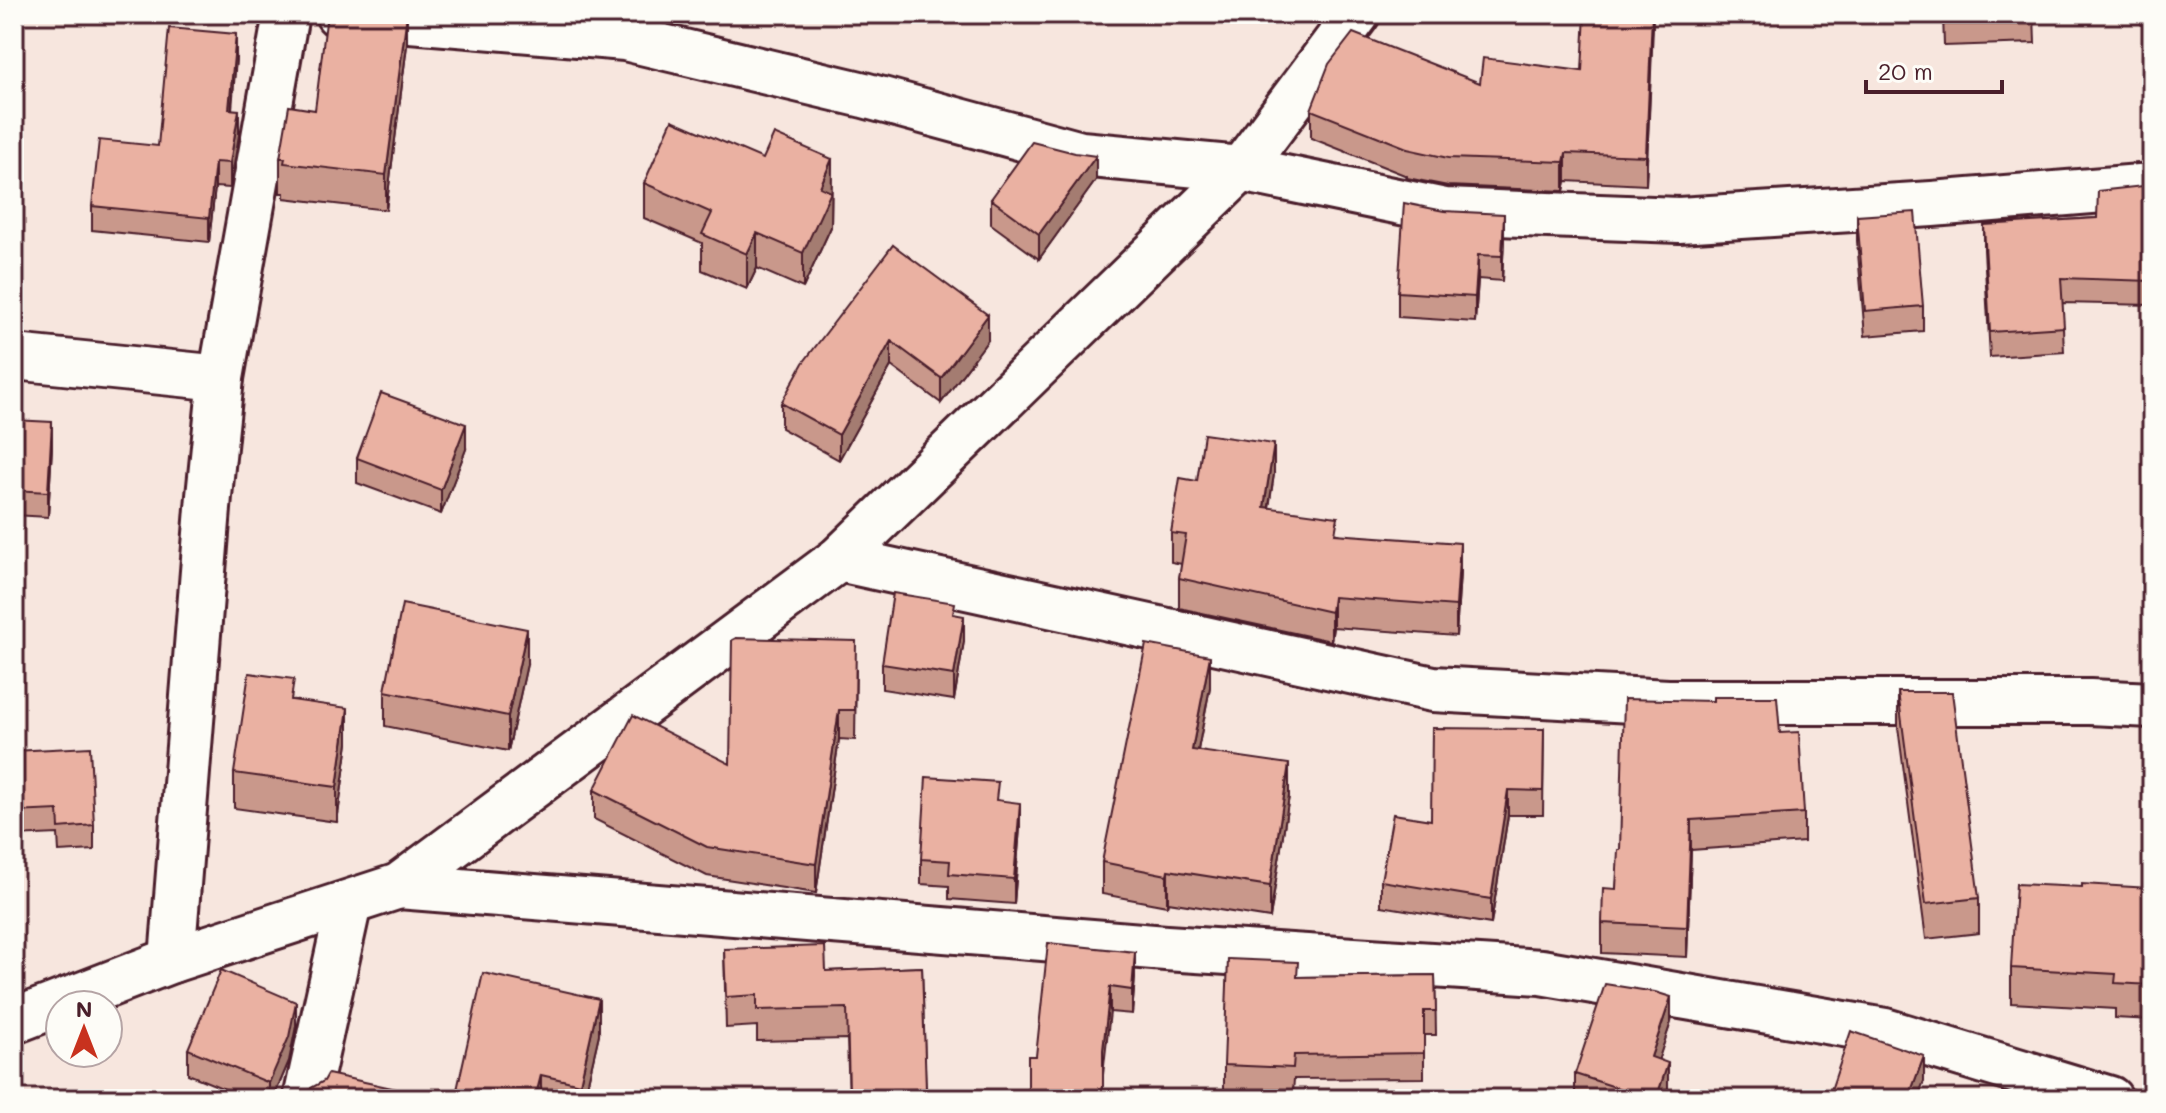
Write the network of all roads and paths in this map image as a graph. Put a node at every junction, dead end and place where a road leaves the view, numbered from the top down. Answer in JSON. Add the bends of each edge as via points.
{"nodes":[{"id":1,"x":286,"y":14,"type":"edge"},
{"id":2,"x":338,"y":14,"type":"edge"},
{"id":3,"x":1357,"y":14,"type":"edge"},
{"id":4,"x":1241,"y":169,"type":"junction"},
{"id":5,"x":2152,"y":186,"type":"edge"},
{"id":6,"x":14,"y":357,"type":"edge"},
{"id":7,"x":221,"y":378,"type":"junction"},
{"id":8,"x":839,"y":559,"type":"junction"},
{"id":9,"x":2152,"y":705,"type":"edge"},
{"id":10,"x":399,"y":886,"type":"junction"},
{"id":11,"x":349,"y":903,"type":"junction"},
{"id":12,"x":172,"y":960,"type":"junction"},
{"id":13,"x":14,"y":1021,"type":"edge"},
{"id":14,"x":306,"y":1099,"type":"edge"},
{"id":15,"x":2110,"y":1099,"type":"edge"}],
"edges":[{"from":1,"to":7,"type":"street"},
{"from":2,"to":4,"type":"street","via":[[625,38],[1081,154]]},
{"from":3,"to":4,"type":"street"},
{"from":4,"to":5,"type":"street","via":[[1445,211],[1679,220]]},
{"from":4,"to":8,"type":"street"},
{"from":6,"to":7,"type":"street"},
{"from":7,"to":12,"type":"street"},
{"from":8,"to":9,"type":"street","via":[[1433,689],[1668,702]]},
{"from":8,"to":10,"type":"street"},
{"from":10,"to":11,"type":"street"},
{"from":10,"to":15,"type":"street","via":[[1166,948],[1541,972],[1885,1031]]},
{"from":11,"to":12,"type":"street"},
{"from":11,"to":14,"type":"street"},
{"from":12,"to":13,"type":"street"}]}
